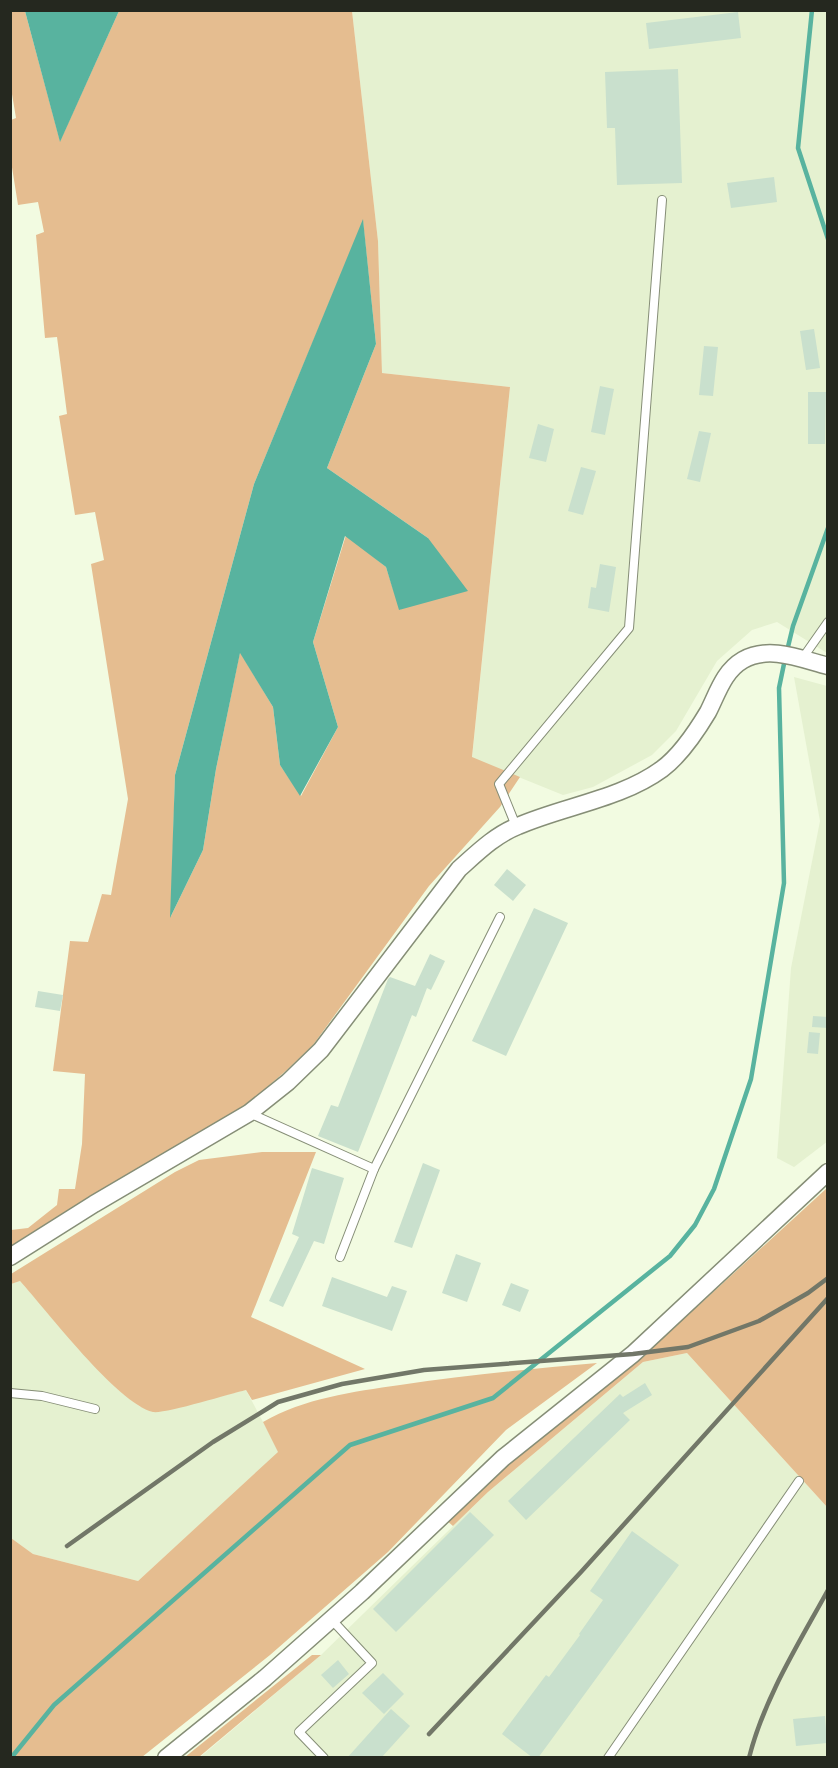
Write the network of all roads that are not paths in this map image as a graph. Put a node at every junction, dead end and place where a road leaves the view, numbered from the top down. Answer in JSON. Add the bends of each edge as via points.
{"nodes":[{"id":1,"x":662,"y":200,"type":"dead end"},
{"id":2,"x":828,"y":622,"type":"edge"},
{"id":3,"x":802,"y":659,"type":"junction"},
{"id":4,"x":828,"y":666,"type":"edge"},
{"id":5,"x":516,"y":826,"type":"junction"},
{"id":6,"x":500,"y":917,"type":"dead end"},
{"id":7,"x":249,"y":1113,"type":"junction"},
{"id":8,"x":374,"y":1169,"type":"junction"},
{"id":9,"x":828,"y":1172,"type":"edge"},
{"id":10,"x":10,"y":1257,"type":"edge"},
{"id":11,"x":340,"y":1257,"type":"dead end"},
{"id":12,"x":10,"y":1393,"type":"edge"},
{"id":13,"x":95,"y":1409,"type":"dead end"},
{"id":14,"x":799,"y":1481,"type":"dead end"},
{"id":15,"x":331,"y":1619,"type":"junction"},
{"id":16,"x":166,"y":1758,"type":"edge"},
{"id":17,"x":324,"y":1758,"type":"edge"},
{"id":18,"x":608,"y":1758,"type":"edge"}],
"edges":[{"from":1,"to":5,"type":"lane","via":[[629,628],[499,784]]},
{"from":2,"to":3,"type":"lane"},
{"from":3,"to":4,"type":"street"},
{"from":3,"to":5,"type":"street","via":[[765,652],[744,660],[728,672],[684,747],[664,767],[643,781]]},
{"from":5,"to":7,"type":"street","via":[[484,845],[459,869],[321,1050]]},
{"from":6,"to":8,"type":"lane"},
{"from":7,"to":8,"type":"lane"},
{"from":7,"to":10,"type":"street"},
{"from":8,"to":11,"type":"lane"},
{"from":9,"to":15,"type":"street","via":[[633,1354],[503,1458]]},
{"from":12,"to":13,"type":"lane"},
{"from":14,"to":18,"type":"lane"},
{"from":15,"to":16,"type":"street"},
{"from":15,"to":17,"type":"lane","via":[[372,1663],[299,1732]]}]}
